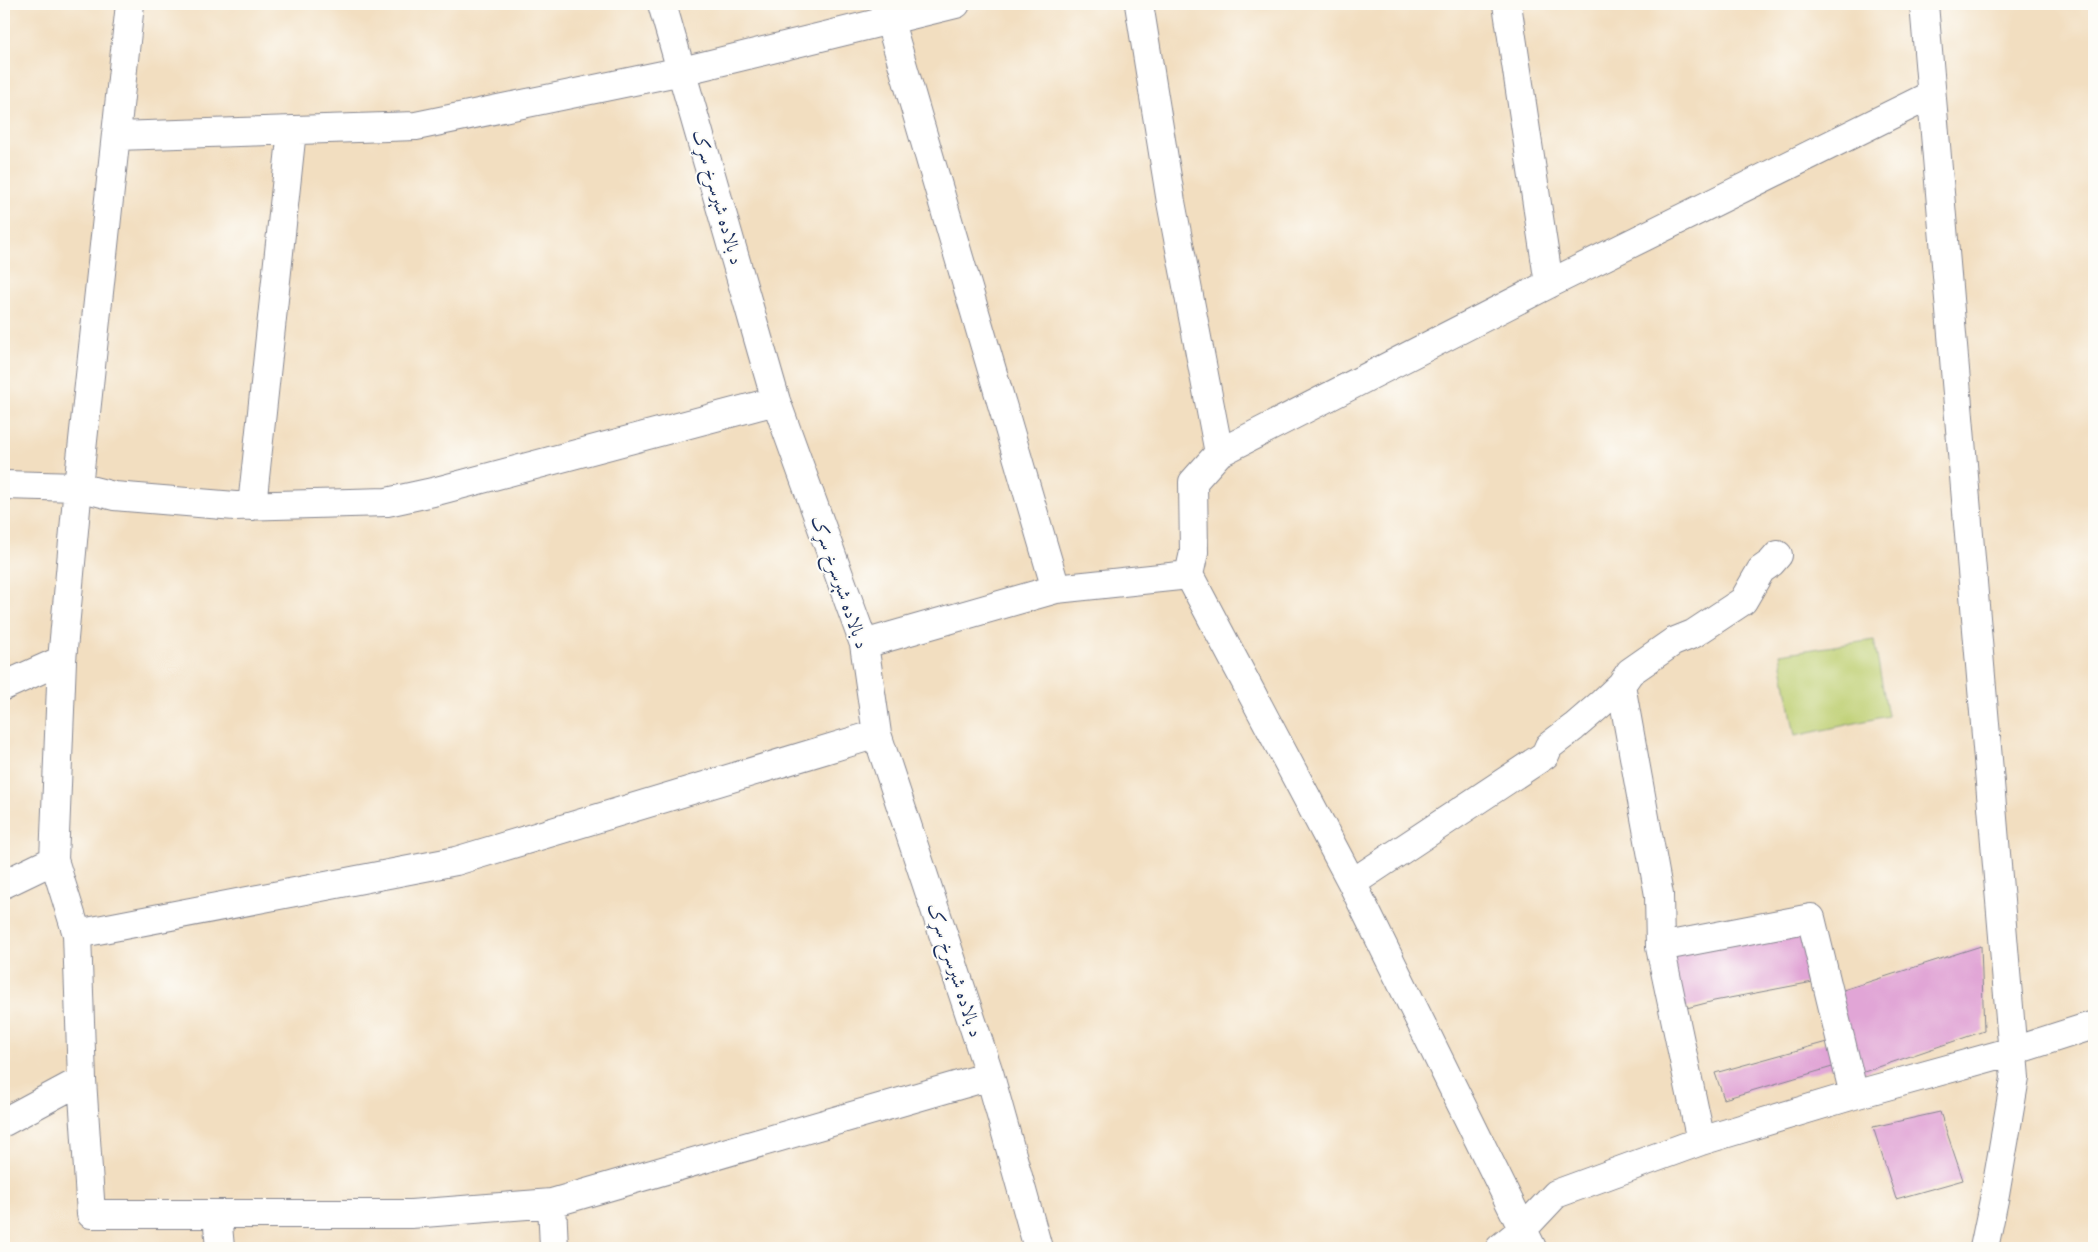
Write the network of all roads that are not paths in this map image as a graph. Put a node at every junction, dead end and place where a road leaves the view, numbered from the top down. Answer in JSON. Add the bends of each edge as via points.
{"nodes":[{"id":1,"x":130,"y":4,"type":"edge"},
{"id":2,"x":662,"y":4,"type":"edge"},
{"id":3,"x":956,"y":4,"type":"edge"},
{"id":4,"x":1140,"y":4,"type":"edge"},
{"id":5,"x":1507,"y":4,"type":"edge"},
{"id":6,"x":1924,"y":4,"type":"edge"},
{"id":7,"x":886,"y":13,"type":"edge"},
{"id":8,"x":682,"y":70,"type":"junction"},
{"id":9,"x":1931,"y":94,"type":"junction"},
{"id":10,"x":292,"y":130,"type":"junction"},
{"id":11,"x":117,"y":136,"type":"junction"},
{"id":12,"x":1549,"y":284,"type":"junction"},
{"id":13,"x":776,"y":401,"type":"junction"},
{"id":14,"x":1219,"y":453,"type":"junction"},
{"id":15,"x":4,"y":485,"type":"edge"},
{"id":16,"x":78,"y":487,"type":"junction"},
{"id":17,"x":252,"y":506,"type":"junction"},
{"id":18,"x":1778,"y":555,"type":"dead end"},
{"id":19,"x":1188,"y":575,"type":"junction"},
{"id":20,"x":1056,"y":589,"type":"junction"},
{"id":21,"x":864,"y":644,"type":"junction"},
{"id":22,"x":62,"y":660,"type":"junction"},
{"id":23,"x":1621,"y":685,"type":"junction"},
{"id":24,"x":4,"y":686,"type":"edge"},
{"id":25,"x":877,"y":734,"type":"junction"},
{"id":26,"x":54,"y":860,"type":"junction"},
{"id":27,"x":1352,"y":883,"type":"junction"},
{"id":28,"x":4,"y":884,"type":"edge"},
{"id":29,"x":77,"y":934,"type":"junction"},
{"id":30,"x":1660,"y":947,"type":"junction"},
{"id":31,"x":2094,"y":1025,"type":"edge"},
{"id":32,"x":2013,"y":1051,"type":"junction"},
{"id":33,"x":990,"y":1076,"type":"junction"},
{"id":34,"x":82,"y":1080,"type":"junction"},
{"id":35,"x":1854,"y":1095,"type":"junction"},
{"id":36,"x":4,"y":1122,"type":"edge"},
{"id":37,"x":1702,"y":1141,"type":"junction"},
{"id":38,"x":552,"y":1202,"type":"junction"},
{"id":39,"x":217,"y":1214,"type":"junction"},
{"id":40,"x":1527,"y":1239,"type":"edge"},
{"id":41,"x":220,"y":1248,"type":"edge"},
{"id":42,"x":554,"y":1248,"type":"edge"},
{"id":43,"x":1038,"y":1248,"type":"edge"},
{"id":44,"x":1500,"y":1248,"type":"edge"},
{"id":45,"x":1984,"y":1248,"type":"edge"}],
"edges":[{"from":1,"to":11,"type":"street"},
{"from":2,"to":8,"type":"street","name":"د بالاده شېرسرخ سړک"},
{"from":3,"to":7,"type":"street"},
{"from":4,"to":14,"type":"street","via":[[1171,202]]},
{"from":5,"to":12,"type":"street"},
{"from":6,"to":9,"type":"street"},
{"from":7,"to":8,"type":"street"},
{"from":7,"to":20,"type":"street"},
{"from":8,"to":10,"type":"street","via":[[416,126]]},
{"from":8,"to":13,"type":"street","name":"د بالاده شېرسرخ سړک"},
{"from":9,"to":12,"type":"street"},
{"from":9,"to":32,"type":"street"},
{"from":10,"to":11,"type":"street"},
{"from":10,"to":17,"type":"street"},
{"from":11,"to":16,"type":"street"},
{"from":12,"to":14,"type":"street"},
{"from":13,"to":17,"type":"street","via":[[387,502]]},
{"from":13,"to":21,"type":"street","name":"د بالاده شېرسرخ سړک"},
{"from":14,"to":19,"type":"street","via":[[1194,482],[1194,552]]},
{"from":15,"to":16,"type":"street"},
{"from":16,"to":17,"type":"street","via":[[114,496]]},
{"from":16,"to":22,"type":"street"},
{"from":18,"to":23,"type":"street","via":[[1761,570],[1743,601],[1693,634],[1673,642],[1630,672]]},
{"from":19,"to":20,"type":"street"},
{"from":19,"to":27,"type":"street"},
{"from":20,"to":21,"type":"street"},
{"from":21,"to":25,"type":"street","name":"د بالاده شېرسرخ سړک"},
{"from":22,"to":24,"type":"street"},
{"from":22,"to":26,"type":"street"},
{"from":23,"to":27,"type":"street","via":[[1549,746],[1546,755]]},
{"from":23,"to":30,"type":"street","via":[[1660,895]]},
{"from":25,"to":29,"type":"street","via":[[456,861]]},
{"from":25,"to":33,"type":"street","name":"د بالاده شېرسرخ سړک"},
{"from":26,"to":28,"type":"street"},
{"from":26,"to":29,"type":"street"},
{"from":27,"to":40,"type":"street"},
{"from":29,"to":34,"type":"street"},
{"from":30,"to":35,"type":"street","via":[[1811,918]]},
{"from":30,"to":37,"type":"street"},
{"from":31,"to":32,"type":"street"},
{"from":32,"to":35,"type":"street"},
{"from":32,"to":45,"type":"street","via":[[2015,1078]]},
{"from":33,"to":38,"type":"street"},
{"from":33,"to":43,"type":"street","name":"د بالاده شېرسرخ سړک"},
{"from":34,"to":36,"type":"street"},
{"from":34,"to":39,"type":"street","via":[[91,1214]]},
{"from":35,"to":37,"type":"street"},
{"from":37,"to":40,"type":"street","via":[[1556,1194]]},
{"from":38,"to":39,"type":"street","via":[[411,1214]]},
{"from":38,"to":42,"type":"street"},
{"from":39,"to":41,"type":"street"},
{"from":40,"to":44,"type":"street"}]}
